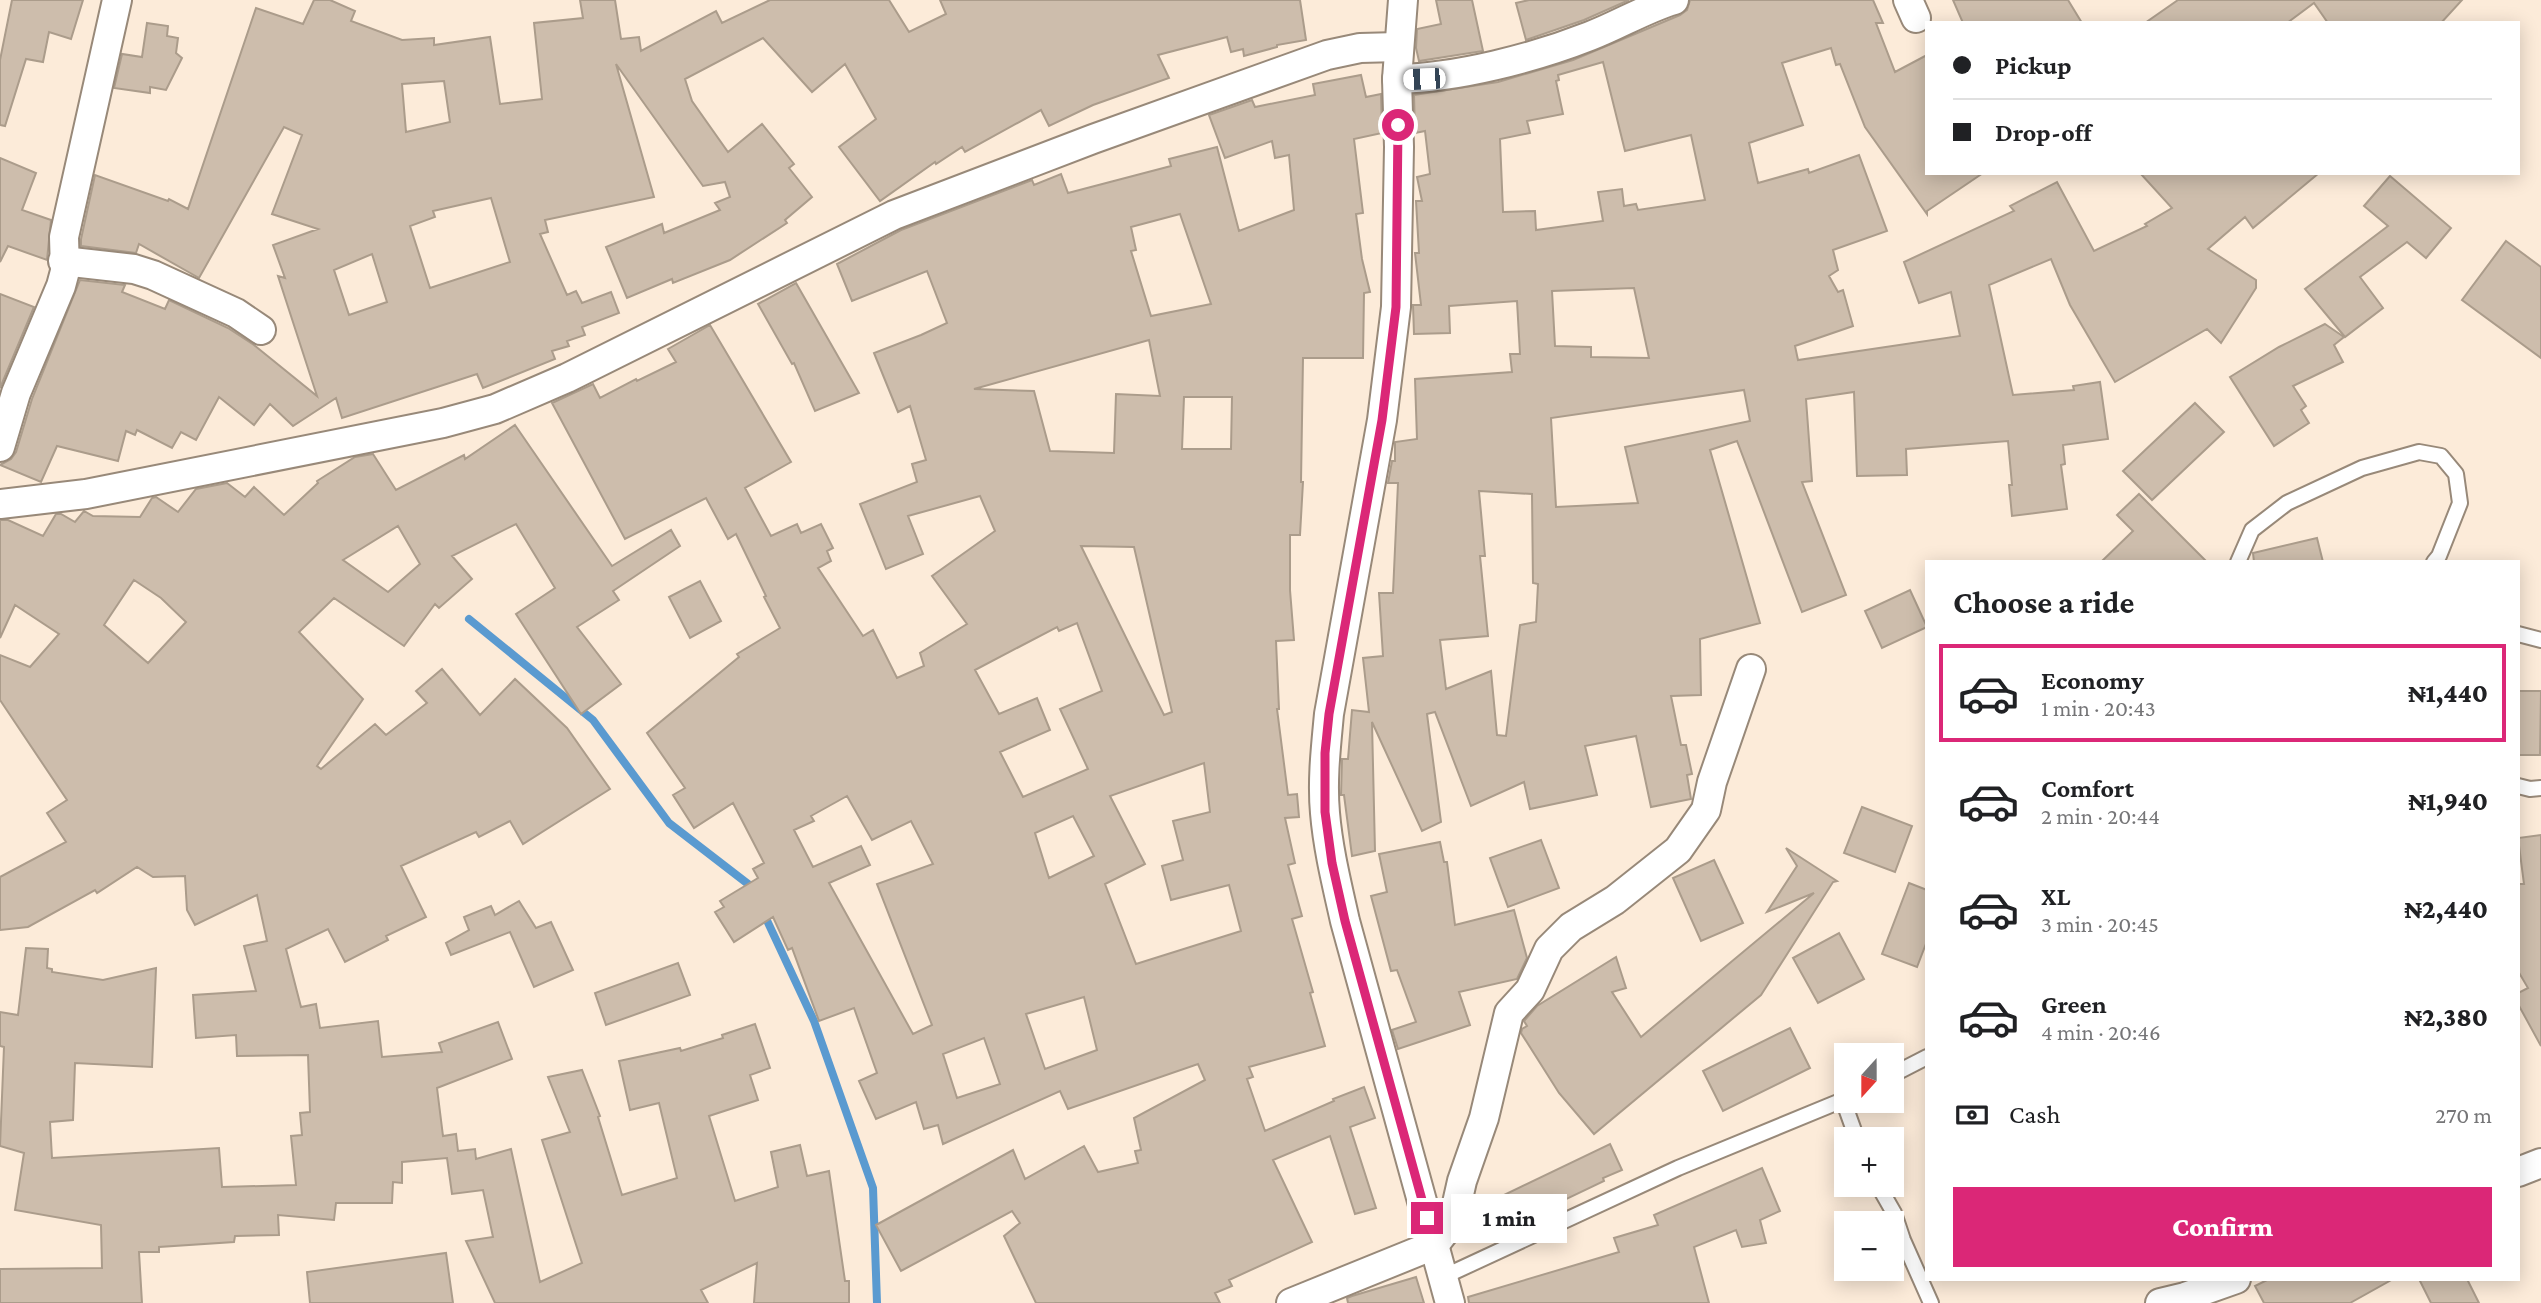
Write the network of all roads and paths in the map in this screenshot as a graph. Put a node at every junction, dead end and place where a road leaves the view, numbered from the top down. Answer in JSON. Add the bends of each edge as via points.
{"nodes":[{"id":1,"x":117,"y":0,"type":"edge"},
{"id":2,"x":1403,"y":0,"type":"edge"},
{"id":3,"x":1674,"y":0,"type":"edge"},
{"id":4,"x":1398,"y":47,"type":"junction"},
{"id":5,"x":1397,"y":79,"type":"junction"},
{"id":6,"x":63,"y":261,"type":"junction"},
{"id":7,"x":261,"y":330,"type":"dead end"},
{"id":8,"x":0,"y":447,"type":"edge"},
{"id":9,"x":0,"y":504,"type":"edge"},
{"id":10,"x":2239,"y":560,"type":"edge"},
{"id":11,"x":2436,"y":560,"type":"edge"},
{"id":12,"x":2520,"y":635,"type":"edge"},
{"id":13,"x":2541,"y":640,"type":"edge"},
{"id":14,"x":1751,"y":668,"type":"dead end"},
{"id":15,"x":2520,"y":786,"type":"edge"},
{"id":16,"x":2541,"y":788,"type":"edge"},
{"id":17,"x":1925,"y":1058,"type":"edge"},
{"id":18,"x":1904,"y":1069,"type":"edge"},
{"id":19,"x":1834,"y":1104,"type":"edge"},
{"id":20,"x":2541,"y":1163,"type":"edge"},
{"id":21,"x":2520,"y":1171,"type":"edge"},
{"id":22,"x":1885,"y":1197,"type":"edge"},
{"id":23,"x":1434,"y":1245,"type":"junction"},
{"id":24,"x":2230,"y":1281,"type":"edge"},
{"id":25,"x":1447,"y":1290,"type":"edge"},
{"id":26,"x":1291,"y":1303,"type":"edge"},
{"id":27,"x":1931,"y":1303,"type":"edge"},
{"id":28,"x":2160,"y":1303,"type":"edge"}],
"edges":[{"from":1,"to":6,"type":"street","via":[[64,237]]},
{"from":2,"to":4,"type":"street"},
{"from":3,"to":5,"type":"street","via":[[1545,51],[1424,79]]},
{"from":4,"to":5,"type":"street"},
{"from":4,"to":9,"type":"street","via":[[1327,55],[894,215],[650,339],[495,408],[443,423],[86,494]]},
{"from":5,"to":23,"type":"street","via":[[1396,307],[1382,420],[1329,714],[1325,812],[1345,921]]},
{"from":6,"to":7,"type":"street","via":[[153,275],[236,313]]},
{"from":6,"to":8,"type":"street","via":[[61,286],[16,393]]},
{"from":10,"to":11,"type":"lane","via":[[2252,530],[2287,503],[2362,468],[2419,452],[2441,456],[2456,474],[2460,502]]},
{"from":12,"to":13,"type":"lane"},
{"from":14,"to":23,"type":"street","via":[[1706,810],[1678,850],[1615,900],[1571,927],[1549,949],[1530,990],[1509,1013],[1453,1221]]},
{"from":15,"to":16,"type":"lane"},
{"from":17,"to":18,"type":"lane"},
{"from":19,"to":25,"type":"lane","via":[[1678,1168]]},
{"from":20,"to":21,"type":"street"},
{"from":22,"to":27,"type":"lane"},
{"from":23,"to":25,"type":"street"},
{"from":23,"to":26,"type":"street"},
{"from":24,"to":28,"type":"street"}]}
